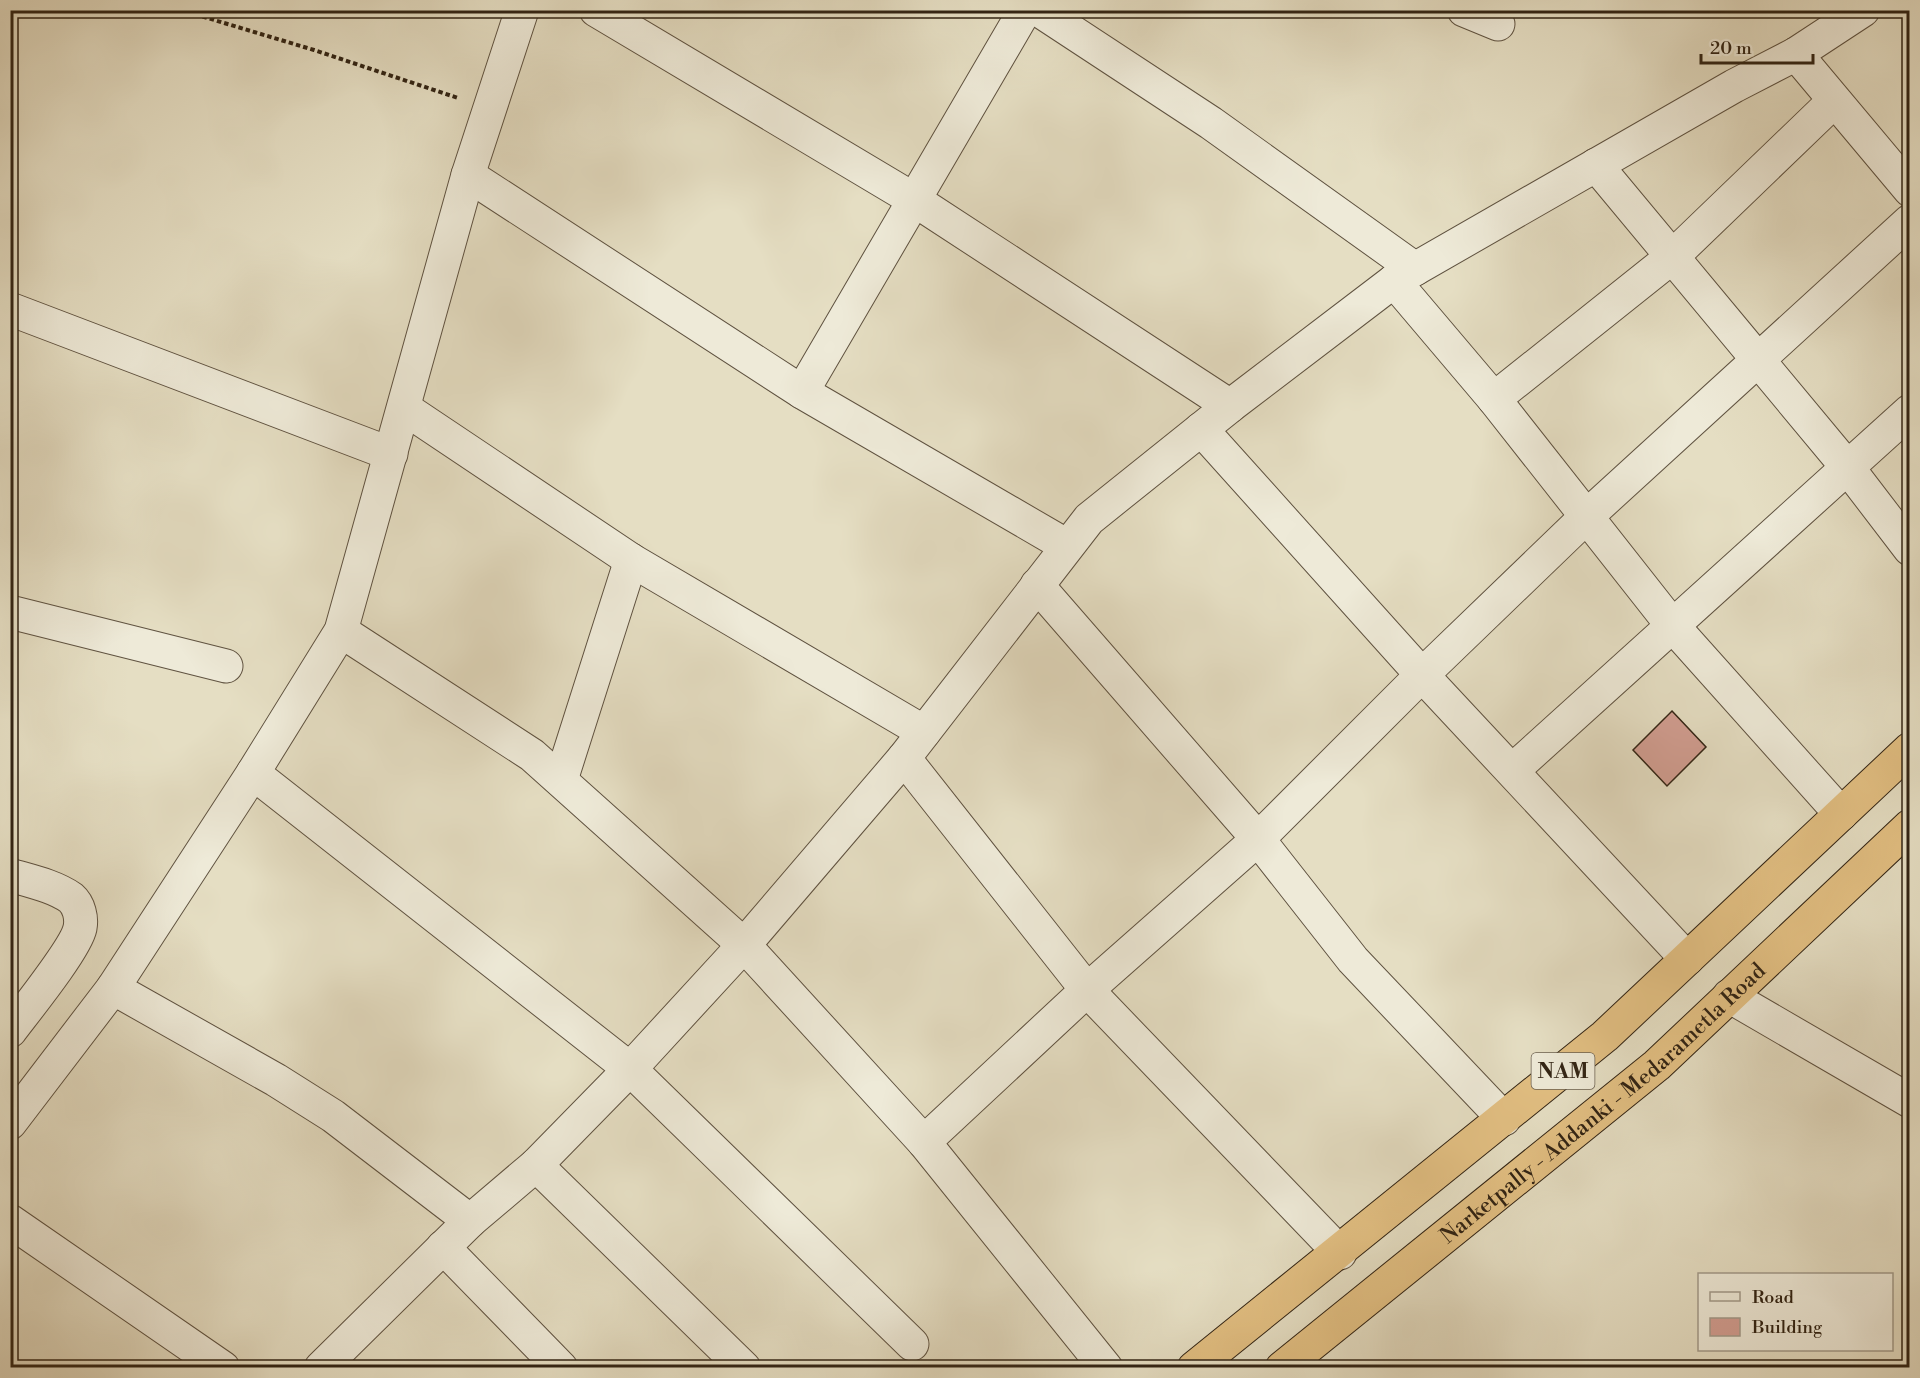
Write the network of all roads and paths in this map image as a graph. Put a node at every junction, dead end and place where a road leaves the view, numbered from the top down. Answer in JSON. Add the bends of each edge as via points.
{"nodes":[{"id":1,"x":181,"y":10,"type":"edge"},
{"id":2,"x":522,"y":10,"type":"edge"},
{"id":3,"x":596,"y":10,"type":"edge"},
{"id":4,"x":1025,"y":10,"type":"edge"},
{"id":5,"x":1039,"y":10,"type":"edge"},
{"id":6,"x":1464,"y":10,"type":"edge"},
{"id":7,"x":1863,"y":10,"type":"edge"},
{"id":8,"x":1498,"y":24,"type":"dead end"},
{"id":9,"x":1796,"y":54,"type":"junction"},
{"id":10,"x":1834,"y":101,"type":"junction"},
{"id":11,"x":490,"y":109,"type":"junction"},
{"id":12,"x":1596,"y":165,"type":"junction"},
{"id":13,"x":468,"y":175,"type":"junction"},
{"id":14,"x":1910,"y":190,"type":"edge"},
{"id":15,"x":914,"y":199,"type":"junction"},
{"id":16,"x":1910,"y":221,"type":"edge"},
{"id":17,"x":1671,"y":257,"type":"junction"},
{"id":18,"x":1405,"y":275,"type":"junction"},
{"id":19,"x":10,"y":309,"type":"edge"},
{"id":20,"x":1760,"y":359,"type":"junction"},
{"id":21,"x":802,"y":392,"type":"junction"},
{"id":22,"x":1494,"y":399,"type":"junction"},
{"id":23,"x":1230,"y":405,"type":"junction"},
{"id":24,"x":404,"y":408,"type":"junction"},
{"id":25,"x":1910,"y":411,"type":"edge"},
{"id":26,"x":1201,"y":429,"type":"junction"},
{"id":27,"x":391,"y":454,"type":"junction"},
{"id":28,"x":1848,"y":468,"type":"junction"},
{"id":29,"x":1586,"y":517,"type":"junction"},
{"id":30,"x":1067,"y":546,"type":"junction"},
{"id":31,"x":1910,"y":549,"type":"edge"},
{"id":32,"x":631,"y":560,"type":"junction"},
{"id":33,"x":1037,"y":585,"type":"junction"},
{"id":34,"x":10,"y":612,"type":"edge"},
{"id":35,"x":1672,"y":625,"type":"junction"},
{"id":36,"x":341,"y":631,"type":"junction"},
{"id":37,"x":226,"y":666,"type":"dead end"},
{"id":38,"x":1422,"y":675,"type":"junction"},
{"id":39,"x":924,"y":732,"type":"junction"},
{"id":40,"x":1910,"y":749,"type":"edge"},
{"id":41,"x":904,"y":758,"type":"junction"},
{"id":42,"x":1513,"y":770,"type":"junction"},
{"id":43,"x":254,"y":773,"type":"junction"},
{"id":44,"x":561,"y":780,"type":"junction"},
{"id":45,"x":1841,"y":814,"type":"junction"},
{"id":46,"x":1910,"y":826,"type":"edge"},
{"id":47,"x":1258,"y":839,"type":"junction"},
{"id":48,"x":10,"y":875,"type":"edge"},
{"id":49,"x":744,"y":945,"type":"junction"},
{"id":50,"x":1687,"y":959,"type":"junction"},
{"id":51,"x":113,"y":988,"type":"junction"},
{"id":52,"x":1088,"y":990,"type":"junction"},
{"id":53,"x":1730,"y":996,"type":"junction"},
{"id":54,"x":10,"y":1031,"type":"edge"},
{"id":55,"x":630,"y":1069,"type":"junction"},
{"id":56,"x":1910,"y":1101,"type":"edge"},
{"id":57,"x":1504,"y":1119,"type":"junction"},
{"id":58,"x":10,"y":1123,"type":"edge"},
{"id":59,"x":924,"y":1142,"type":"junction"},
{"id":60,"x":536,"y":1165,"type":"junction"},
{"id":61,"x":10,"y":1221,"type":"edge"},
{"id":62,"x":470,"y":1221,"type":"junction"},
{"id":63,"x":443,"y":1247,"type":"junction"},
{"id":64,"x":1340,"y":1252,"type":"junction"},
{"id":65,"x":912,"y":1344,"type":"dead end"},
{"id":66,"x":327,"y":1366,"type":"edge"},
{"id":67,"x":223,"y":1368,"type":"edge"},
{"id":68,"x":561,"y":1368,"type":"edge"},
{"id":69,"x":744,"y":1368,"type":"edge"},
{"id":70,"x":1106,"y":1368,"type":"edge"},
{"id":71,"x":1194,"y":1368,"type":"edge"},
{"id":72,"x":1282,"y":1368,"type":"edge"}],
"edges":[{"from":1,"to":11,"type":"path"},
{"from":2,"to":11,"type":"street"},
{"from":3,"to":15,"type":"street"},
{"from":4,"to":15,"type":"street"},
{"from":5,"to":18,"type":"street","via":[[1211,123]]},
{"from":6,"to":8,"type":"street"},
{"from":7,"to":9,"type":"street"},
{"from":9,"to":10,"type":"street"},
{"from":9,"to":12,"type":"street"},
{"from":10,"to":14,"type":"street"},
{"from":10,"to":17,"type":"street"},
{"from":11,"to":13,"type":"street"},
{"from":12,"to":17,"type":"street"},
{"from":12,"to":18,"type":"street"},
{"from":13,"to":21,"type":"street"},
{"from":13,"to":24,"type":"street"},
{"from":15,"to":21,"type":"street"},
{"from":15,"to":23,"type":"street"},
{"from":16,"to":20,"type":"street"},
{"from":17,"to":20,"type":"street"},
{"from":17,"to":22,"type":"street"},
{"from":18,"to":22,"type":"street"},
{"from":18,"to":23,"type":"street"},
{"from":19,"to":27,"type":"street"},
{"from":20,"to":28,"type":"street"},
{"from":20,"to":29,"type":"street"},
{"from":21,"to":30,"type":"street"},
{"from":22,"to":29,"type":"street"},
{"from":23,"to":26,"type":"street"},
{"from":24,"to":27,"type":"street"},
{"from":24,"to":32,"type":"street"},
{"from":25,"to":28,"type":"street"},
{"from":26,"to":30,"type":"street","via":[[1089,519]]},
{"from":26,"to":38,"type":"street"},
{"from":27,"to":36,"type":"street"},
{"from":28,"to":31,"type":"street"},
{"from":28,"to":35,"type":"street"},
{"from":29,"to":35,"type":"street"},
{"from":29,"to":38,"type":"street"},
{"from":30,"to":33,"type":"street"},
{"from":32,"to":39,"type":"street"},
{"from":32,"to":44,"type":"street"},
{"from":33,"to":39,"type":"street"},
{"from":33,"to":47,"type":"street"},
{"from":34,"to":37,"type":"street"},
{"from":35,"to":42,"type":"street"},
{"from":35,"to":45,"type":"street"},
{"from":36,"to":43,"type":"street"},
{"from":36,"to":44,"type":"street","via":[[532,755]]},
{"from":38,"to":42,"type":"street"},
{"from":38,"to":47,"type":"street"},
{"from":39,"to":41,"type":"street"},
{"from":40,"to":45,"type":"highway","number":"NAM"},
{"from":41,"to":49,"type":"street"},
{"from":41,"to":52,"type":"street"},
{"from":42,"to":50,"type":"street"},
{"from":43,"to":51,"type":"street"},
{"from":43,"to":55,"type":"street"},
{"from":44,"to":49,"type":"street"},
{"from":45,"to":50,"type":"highway","number":"NAM"},
{"from":46,"to":53,"type":"highway","name":"Narketpally - Addanki - Medarametla Road","number":"NAM"},
{"from":47,"to":52,"type":"street"},
{"from":47,"to":57,"type":"street","via":[[1353,960]]},
{"from":48,"to":54,"type":"street","via":[[72,899],[80,913],[80,928],[71,945]]},
{"from":49,"to":55,"type":"street"},
{"from":49,"to":59,"type":"street"},
{"from":50,"to":57,"type":"highway","number":"NAM","via":[[1605,1036]]},
{"from":51,"to":58,"type":"street"},
{"from":51,"to":62,"type":"street","via":[[333,1116]]},
{"from":52,"to":59,"type":"street"},
{"from":52,"to":64,"type":"street"},
{"from":53,"to":56,"type":"street"},
{"from":53,"to":72,"type":"highway","name":"Narketpally - Addanki - Medarametla Road","number":"NAM","via":[[1657,1065]]},
{"from":55,"to":60,"type":"street"},
{"from":55,"to":65,"type":"street"},
{"from":57,"to":64,"type":"highway","number":"NAM"},
{"from":59,"to":70,"type":"street"},
{"from":60,"to":62,"type":"street"},
{"from":60,"to":69,"type":"street"},
{"from":61,"to":67,"type":"street"},
{"from":62,"to":63,"type":"street"},
{"from":63,"to":66,"type":"street"},
{"from":63,"to":68,"type":"street"},
{"from":64,"to":71,"type":"highway","number":"NAM"}]}
